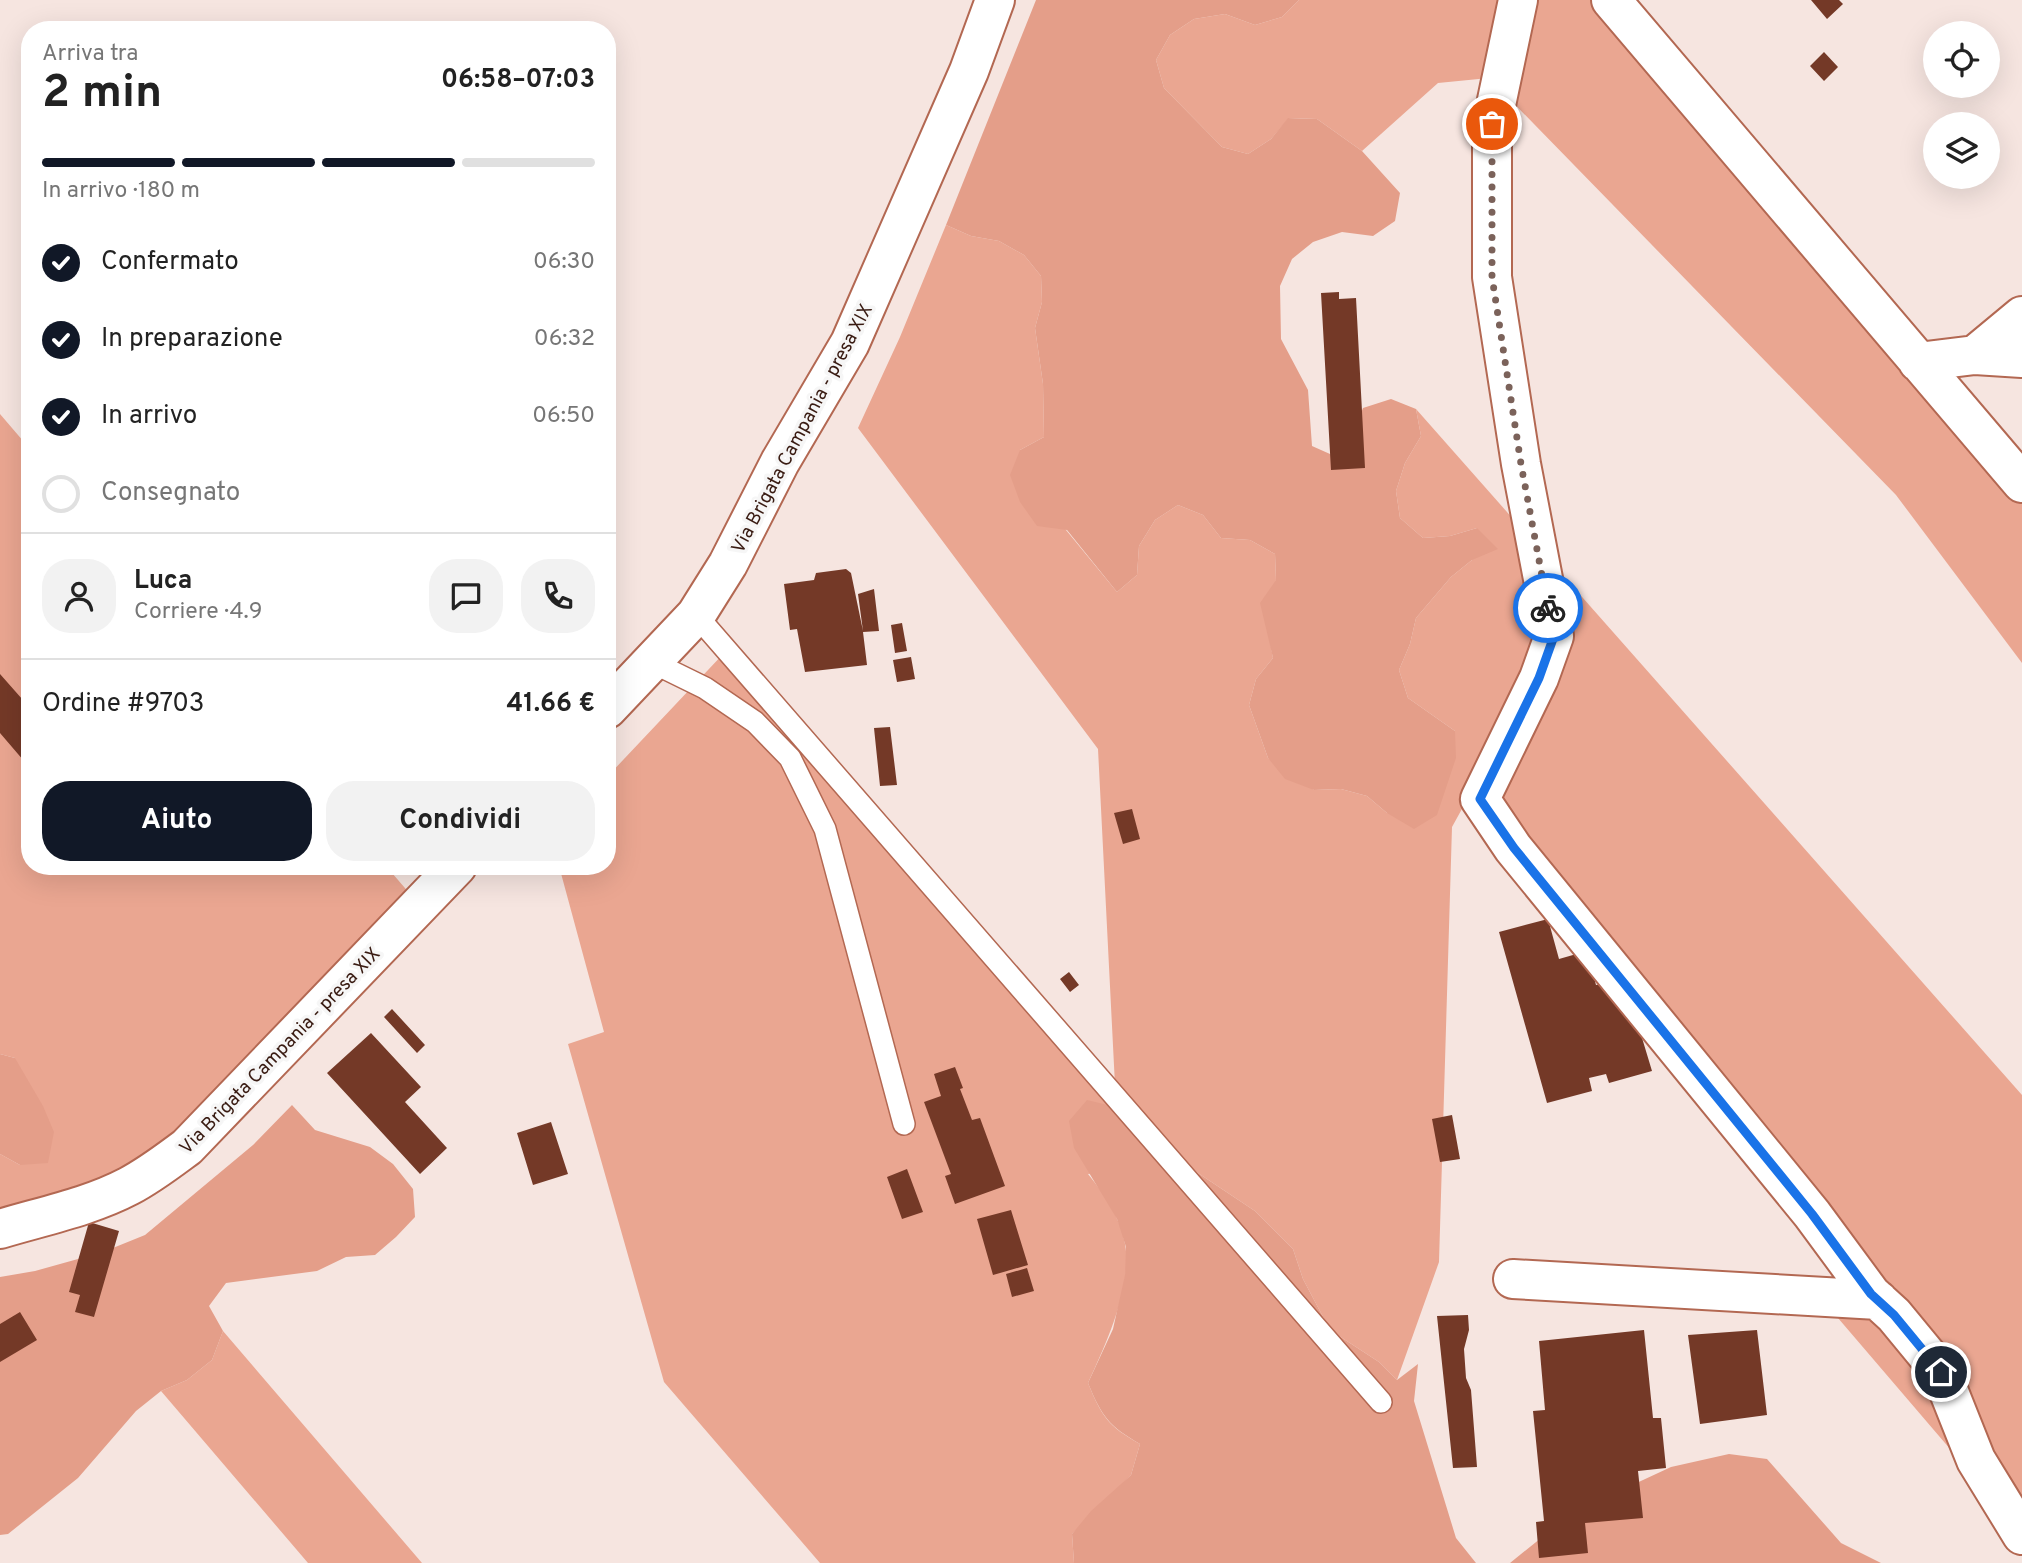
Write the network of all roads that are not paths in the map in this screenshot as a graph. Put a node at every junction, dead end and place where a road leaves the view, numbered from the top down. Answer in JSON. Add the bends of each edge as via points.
{"nodes":[{"id":1,"x":995,"y":0,"type":"edge"},
{"id":2,"x":1518,"y":0,"type":"edge"},
{"id":3,"x":1611,"y":0,"type":"edge"},
{"id":4,"x":2022,"y":316,"type":"edge"},
{"id":5,"x":1975,"y":355,"type":"junction"},
{"id":6,"x":2022,"y":358,"type":"edge"},
{"id":7,"x":1918,"y":362,"type":"junction"},
{"id":8,"x":2022,"y":483,"type":"edge"},
{"id":9,"x":696,"y":615,"type":"junction"},
{"id":10,"x":652,"y":662,"type":"junction"},
{"id":11,"x":616,"y":700,"type":"edge"},
{"id":12,"x":448,"y":875,"type":"edge"},
{"id":13,"x":904,"y":1124,"type":"dead end"},
{"id":14,"x":0,"y":1229,"type":"edge"},
{"id":15,"x":1513,"y":1279,"type":"dead end"},
{"id":16,"x":1878,"y":1300,"type":"junction"},
{"id":17,"x":1381,"y":1402,"type":"dead end"},
{"id":18,"x":2022,"y":1535,"type":"edge"}],
"edges":[{"from":1,"to":9,"type":"street","name":"Via Brigata Campania - presa XIX","via":[[850,342],[780,462],[729,564]]},
{"from":2,"to":16,"type":"street","via":[[1492,124],[1492,277],[1554,636],[1539,678],[1480,799],[1514,848]]},
{"from":3,"to":7,"type":"street"},
{"from":4,"to":5,"type":"street"},
{"from":5,"to":6,"type":"street"},
{"from":5,"to":7,"type":"street"},
{"from":7,"to":8,"type":"street"},
{"from":9,"to":10,"type":"street","name":"Via Brigata Campania - presa XIX"},
{"from":9,"to":17,"type":"lane"},
{"from":10,"to":11,"type":"street","name":"Via Brigata Campania - presa XIX"},
{"from":10,"to":13,"type":"lane","via":[[705,688],[755,722],[790,758],[825,829]]},
{"from":12,"to":14,"type":"street","name":"Via Brigata Campania - presa XIX","via":[[187,1147],[127,1187]]},
{"from":15,"to":16,"type":"street"},
{"from":16,"to":18,"type":"street","via":[[1941,1372],[1976,1460]]}]}
